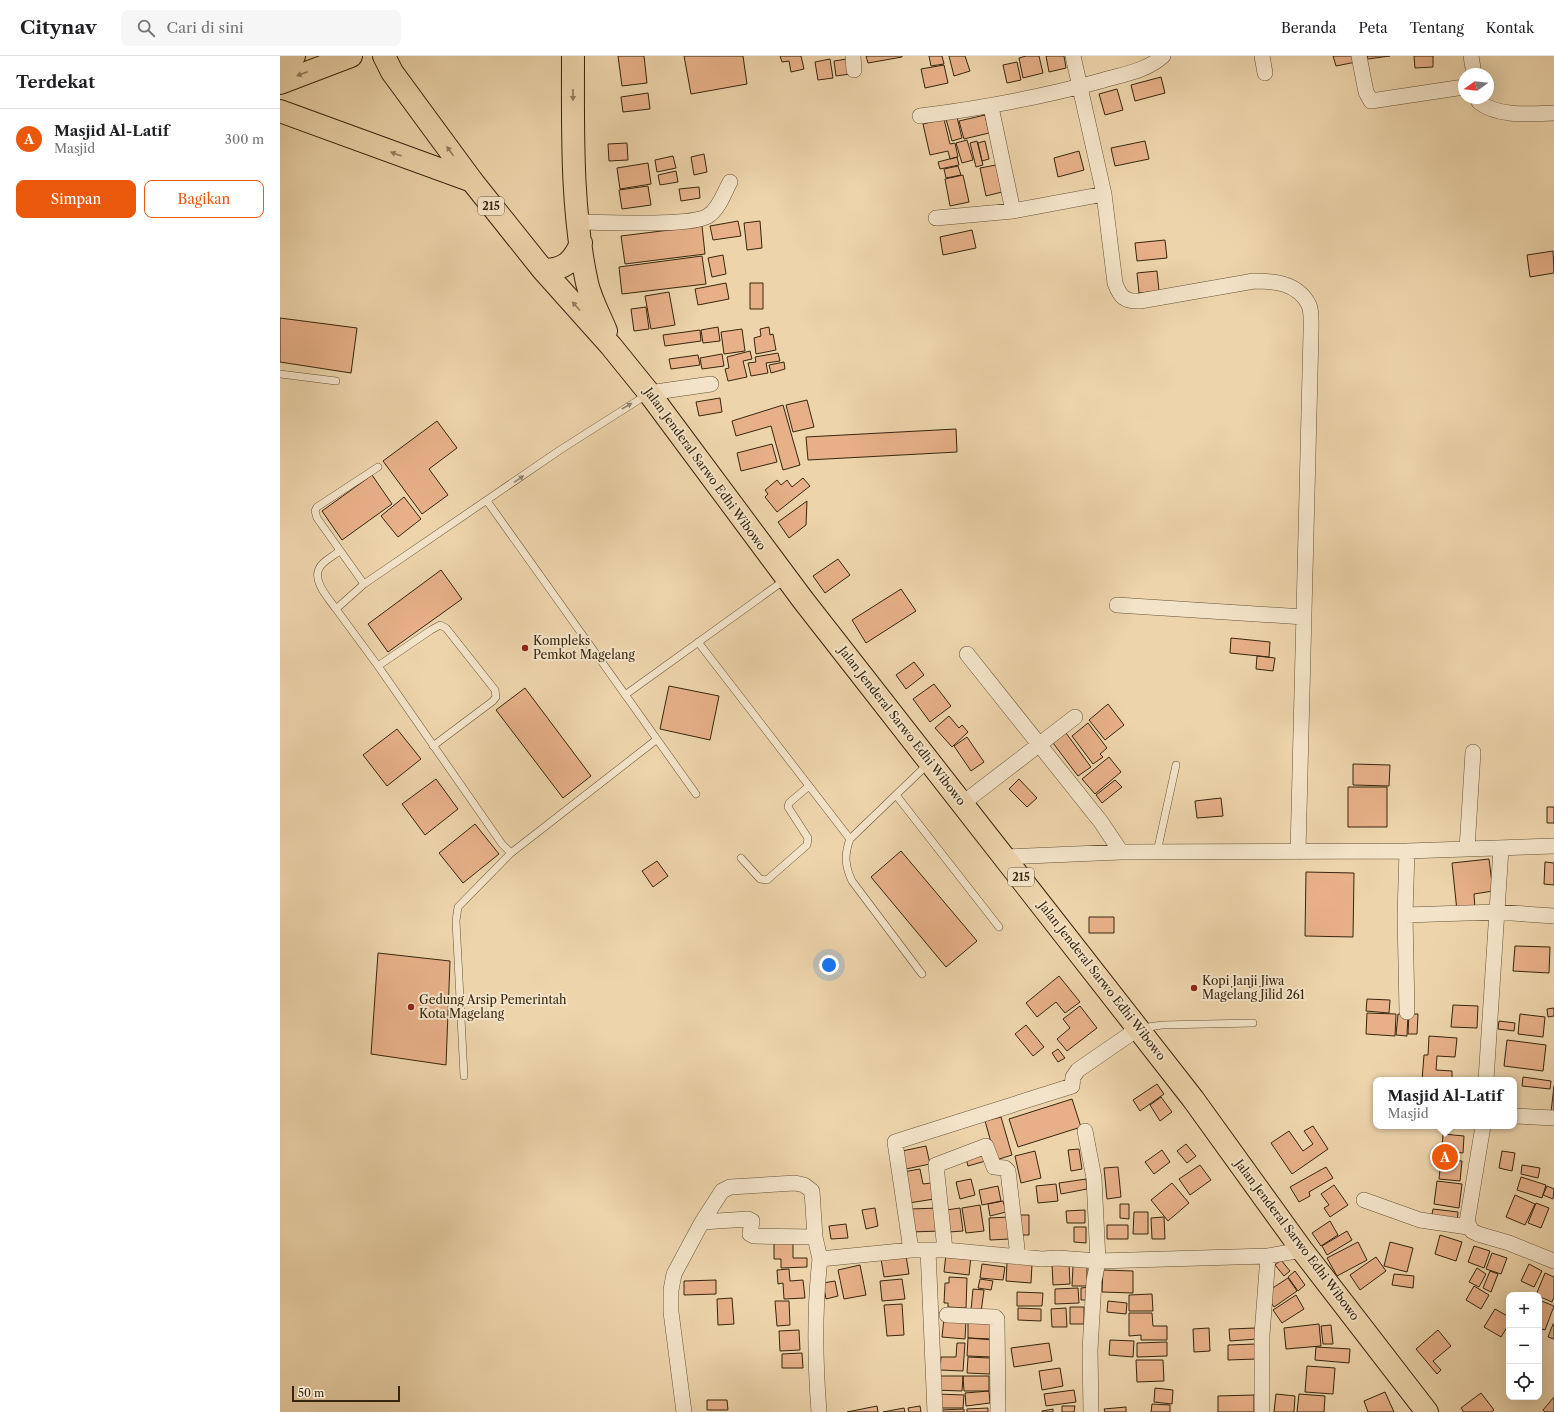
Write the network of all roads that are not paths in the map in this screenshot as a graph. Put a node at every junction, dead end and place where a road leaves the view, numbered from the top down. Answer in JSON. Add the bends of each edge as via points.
{"nodes":[{"id":1,"x":294,"y":56,"type":"edge"},
{"id":2,"x":351,"y":56,"type":"edge"},
{"id":3,"x":384,"y":56,"type":"edge"},
{"id":4,"x":573,"y":56,"type":"edge"},
{"id":5,"x":1073,"y":56,"type":"edge"},
{"id":6,"x":1163,"y":56,"type":"edge"},
{"id":7,"x":1262,"y":56,"type":"edge"},
{"id":8,"x":1359,"y":56,"type":"edge"},
{"id":9,"x":1471,"y":56,"type":"edge"},
{"id":10,"x":280,"y":61,"type":"edge"},
{"id":11,"x":1473,"y":68,"type":"edge"},
{"id":12,"x":1265,"y":73,"type":"dead end"},
{"id":13,"x":280,"y":83,"type":"edge"},
{"id":14,"x":1081,"y":87,"type":"junction"},
{"id":15,"x":1458,"y":88,"type":"edge"},
{"id":16,"x":1481,"y":104,"type":"edge"},
{"id":17,"x":991,"y":107,"type":"junction"},
{"id":18,"x":280,"y":111,"type":"edge"},
{"id":19,"x":1554,"y":113,"type":"edge"},
{"id":20,"x":920,"y":116,"type":"dead end"},
{"id":21,"x":472,"y":182,"type":"junction"},
{"id":22,"x":730,"y":182,"type":"dead end"},
{"id":23,"x":1104,"y":194,"type":"junction"},
{"id":24,"x":1013,"y":210,"type":"junction"},
{"id":25,"x":936,"y":218,"type":"dead end"},
{"id":26,"x":578,"y":222,"type":"junction"},
{"id":27,"x":581,"y":243,"type":"junction"},
{"id":28,"x":543,"y":270,"type":"junction"},
{"id":29,"x":611,"y":346,"type":"junction"},
{"id":30,"x":280,"y":374,"type":"edge"},
{"id":31,"x":336,"y":381,"type":"dead end"},
{"id":32,"x":711,"y":384,"type":"dead end"},
{"id":33,"x":649,"y":393,"type":"junction"},
{"id":34,"x":378,"y":467,"type":"dead end"},
{"id":35,"x":487,"y":501,"type":"junction"},
{"id":36,"x":339,"y":551,"type":"junction"},
{"id":37,"x":786,"y":579,"type":"junction"},
{"id":38,"x":364,"y":584,"type":"junction"},
{"id":39,"x":1117,"y":606,"type":"dead end"},
{"id":40,"x":336,"y":609,"type":"junction"},
{"id":41,"x":1304,"y":617,"type":"junction"},
{"id":42,"x":698,"y":642,"type":"junction"},
{"id":43,"x":967,"y":654,"type":"dead end"},
{"id":44,"x":378,"y":666,"type":"junction"},
{"id":45,"x":625,"y":695,"type":"junction"},
{"id":46,"x":1075,"y":717,"type":"dead end"},
{"id":47,"x":656,"y":740,"type":"junction"},
{"id":48,"x":1040,"y":744,"type":"junction"},
{"id":49,"x":433,"y":746,"type":"junction"},
{"id":50,"x":1473,"y":752,"type":"dead end"},
{"id":51,"x":930,"y":762,"type":"junction"},
{"id":52,"x":1176,"y":765,"type":"dead end"},
{"id":53,"x":809,"y":786,"type":"junction"},
{"id":54,"x":696,"y":794,"type":"dead end"},
{"id":55,"x":896,"y":795,"type":"junction"},
{"id":56,"x":963,"y":803,"type":"junction"},
{"id":57,"x":850,"y":839,"type":"junction"},
{"id":58,"x":1554,"y":846,"type":"edge"},
{"id":59,"x":1467,"y":849,"type":"junction"},
{"id":60,"x":1501,"y":849,"type":"junction"},
{"id":61,"x":1406,"y":851,"type":"junction"},
{"id":62,"x":1121,"y":852,"type":"junction"},
{"id":63,"x":1298,"y":852,"type":"junction"},
{"id":64,"x":511,"y":853,"type":"junction"},
{"id":65,"x":1157,"y":853,"type":"junction"},
{"id":66,"x":1005,"y":857,"type":"junction"},
{"id":67,"x":741,"y":858,"type":"dead end"},
{"id":68,"x":1497,"y":912,"type":"junction"},
{"id":69,"x":1405,"y":915,"type":"junction"},
{"id":70,"x":1554,"y":916,"type":"edge"},
{"id":71,"x":999,"y":927,"type":"dead end"},
{"id":72,"x":922,"y":974,"type":"dead end"},
{"id":73,"x":1407,"y":1012,"type":"dead end"},
{"id":74,"x":1253,"y":1023,"type":"dead end"},
{"id":75,"x":1139,"y":1028,"type":"junction"},
{"id":76,"x":464,"y":1076,"type":"dead end"},
{"id":77,"x":1486,"y":1077,"type":"edge"},
{"id":78,"x":1517,"y":1116,"type":"edge"},
{"id":79,"x":1554,"y":1118,"type":"edge"},
{"id":80,"x":1482,"y":1129,"type":"edge"},
{"id":81,"x":1085,"y":1131,"type":"dead end"},
{"id":82,"x":1364,"y":1200,"type":"dead end"},
{"id":83,"x":702,"y":1222,"type":"junction"},
{"id":84,"x":1468,"y":1227,"type":"junction"},
{"id":85,"x":815,"y":1237,"type":"junction"},
{"id":86,"x":911,"y":1250,"type":"junction"},
{"id":87,"x":928,"y":1250,"type":"junction"},
{"id":88,"x":945,"y":1250,"type":"junction"},
{"id":89,"x":1302,"y":1250,"type":"junction"},
{"id":90,"x":1268,"y":1256,"type":"junction"},
{"id":91,"x":1018,"y":1257,"type":"junction"},
{"id":92,"x":820,"y":1259,"type":"junction"},
{"id":93,"x":1098,"y":1261,"type":"junction"},
{"id":94,"x":1554,"y":1261,"type":"edge"},
{"id":95,"x":946,"y":1315,"type":"dead end"},
{"id":96,"x":684,"y":1412,"type":"edge"},
{"id":97,"x":819,"y":1412,"type":"edge"},
{"id":98,"x":935,"y":1412,"type":"edge"},
{"id":99,"x":998,"y":1412,"type":"edge"},
{"id":100,"x":1091,"y":1412,"type":"edge"},
{"id":101,"x":1262,"y":1412,"type":"edge"},
{"id":102,"x":1427,"y":1412,"type":"edge"}],
"edges":[{"from":1,"to":10,"type":"main road"},
{"from":2,"to":13,"type":"main road","one_way":true},
{"from":21,"to":3,"type":"main road","name":"Jalan Jenderal Sarwo Edhi Wibowo","number":"215","one_way":true,"via":[[392,72]]},
{"from":4,"to":26,"type":"main road","name":"Jalan Jenderal Sarwo Edhi Wibowo","number":"215","one_way":true,"via":[[573,173]]},
{"from":5,"to":14,"type":"street"},
{"from":6,"to":14,"type":"street","via":[[1146,68]]},
{"from":7,"to":12,"type":"street"},
{"from":8,"to":15,"type":"street","via":[[1366,92],[1371,101]]},
{"from":9,"to":11,"type":"street"},
{"from":14,"to":17,"type":"street"},
{"from":14,"to":23,"type":"street"},
{"from":16,"to":19,"type":"street","via":[[1488,109],[1525,114]]},
{"from":17,"to":20,"type":"street"},
{"from":17,"to":24,"type":"street"},
{"from":21,"to":18,"type":"main road","number":"215","one_way":true},
{"from":21,"to":28,"type":"main road","name":"Jalan Jenderal Sarwo Edhi Wibowo","number":"215"},
{"from":22,"to":26,"type":"street","via":[[714,210],[708,216],[698,219],[673,222]]},
{"from":23,"to":24,"type":"street"},
{"from":23,"to":41,"type":"street","via":[[1115,284],[1124,299],[1140,301],[1254,281],[1271,281],[1293,288],[1310,306]]},
{"from":24,"to":25,"type":"street"},
{"from":26,"to":27,"type":"main road","name":"Jalan Jenderal Sarwo Edhi Wibowo","number":"215"},
{"from":27,"to":28,"type":"main road","via":[[566,266]]},
{"from":27,"to":29,"type":"main road","name":"Jalan Jenderal Sarwo Edhi Wibowo","number":"215","via":[[587,285]]},
{"from":29,"to":28,"type":"main road","name":"Jalan Jenderal Sarwo Edhi Wibowo","number":"215","one_way":true},
{"from":29,"to":33,"type":"main road","name":"Jalan Jenderal Sarwo Edhi Wibowo","number":"215"},
{"from":30,"to":31,"type":"lane"},
{"from":32,"to":33,"type":"street"},
{"from":35,"to":33,"type":"lane","one_way":true},
{"from":33,"to":37,"type":"main road","name":"Jalan Jenderal Sarwo Edhi Wibowo","number":"215"},
{"from":34,"to":36,"type":"lane","via":[[315,509],[317,518]]},
{"from":35,"to":38,"type":"lane"},
{"from":35,"to":45,"type":"lane"},
{"from":36,"to":38,"type":"lane"},
{"from":36,"to":40,"type":"lane","via":[[320,567],[317,575],[321,587]]},
{"from":37,"to":42,"type":"lane"},
{"from":37,"to":51,"type":"main road","name":"Jalan Jenderal Sarwo Edhi Wibowo","number":"215"},
{"from":38,"to":40,"type":"lane"},
{"from":39,"to":41,"type":"street"},
{"from":40,"to":44,"type":"lane"},
{"from":41,"to":63,"type":"street"},
{"from":42,"to":45,"type":"lane"},
{"from":42,"to":53,"type":"lane"},
{"from":43,"to":48,"type":"street"},
{"from":44,"to":49,"type":"lane"},
{"from":44,"to":49,"type":"lane","via":[[440,625],[446,628],[495,690],[496,697],[493,701]]},
{"from":45,"to":47,"type":"lane"},
{"from":46,"to":48,"type":"street"},
{"from":47,"to":54,"type":"lane"},
{"from":47,"to":64,"type":"lane"},
{"from":48,"to":56,"type":"street"},
{"from":48,"to":62,"type":"street"},
{"from":49,"to":64,"type":"lane"},
{"from":50,"to":59,"type":"street"},
{"from":51,"to":55,"type":"lane"},
{"from":51,"to":56,"type":"main road","name":"Jalan Jenderal Sarwo Edhi Wibowo","number":"215"},
{"from":52,"to":65,"type":"lane"},
{"from":53,"to":57,"type":"lane"},
{"from":53,"to":67,"type":"lane","via":[[789,803],[788,807],[808,838],[807,845],[767,880],[760,879]]},
{"from":55,"to":57,"type":"lane"},
{"from":55,"to":71,"type":"lane"},
{"from":56,"to":66,"type":"main road","name":"Jalan Jenderal Sarwo Edhi Wibowo","number":"215"},
{"from":57,"to":72,"type":"lane","via":[[845,853],[847,871],[852,881]]},
{"from":58,"to":60,"type":"street"},
{"from":59,"to":60,"type":"street"},
{"from":59,"to":61,"type":"street"},
{"from":60,"to":68,"type":"street"},
{"from":61,"to":63,"type":"street"},
{"from":61,"to":69,"type":"street"},
{"from":62,"to":65,"type":"street"},
{"from":62,"to":66,"type":"street"},
{"from":63,"to":65,"type":"street"},
{"from":64,"to":76,"type":"lane","via":[[458,907],[456,921]]},
{"from":66,"to":75,"type":"main road","name":"Jalan Jenderal Sarwo Edhi Wibowo","number":"215"},
{"from":68,"to":69,"type":"street"},
{"from":68,"to":70,"type":"street"},
{"from":68,"to":77,"type":"street"},
{"from":69,"to":73,"type":"street"},
{"from":74,"to":75,"type":"lane"},
{"from":75,"to":86,"type":"street","via":[[1078,1070],[1073,1077],[1072,1086],[895,1142]]},
{"from":75,"to":89,"type":"main road","name":"Jalan Jenderal Sarwo Edhi Wibowo","number":"215"},
{"from":78,"to":79,"type":"street"},
{"from":80,"to":84,"type":"street"},
{"from":81,"to":93,"type":"street","via":[[1094,1178]]},
{"from":82,"to":84,"type":"street","via":[[1420,1220]]},
{"from":83,"to":85,"type":"street","via":[[748,1219],[752,1221],[750,1234],[754,1236]]},
{"from":83,"to":85,"type":"street","via":[[726,1188],[795,1183],[804,1185],[812,1191]]},
{"from":83,"to":96,"type":"street","via":[[674,1274],[671,1290],[671,1312]]},
{"from":84,"to":94,"type":"street","via":[[1478,1234]]},
{"from":85,"to":92,"type":"street"},
{"from":86,"to":87,"type":"street"},
{"from":86,"to":92,"type":"street"},
{"from":87,"to":88,"type":"street"},
{"from":87,"to":98,"type":"street"},
{"from":88,"to":91,"type":"street"},
{"from":88,"to":91,"type":"street","via":[[936,1165],[986,1146],[994,1166],[1008,1171]]},
{"from":89,"to":90,"type":"street"},
{"from":89,"to":102,"type":"main road","name":"Jalan Jenderal Sarwo Edhi Wibowo","number":"215"},
{"from":90,"to":93,"type":"street"},
{"from":90,"to":101,"type":"street","via":[[1262,1335]]},
{"from":91,"to":93,"type":"street"},
{"from":92,"to":97,"type":"street","via":[[815,1356]]},
{"from":93,"to":100,"type":"street","via":[[1094,1281],[1090,1350]]},
{"from":95,"to":99,"type":"street","via":[[997,1319]]}]}
